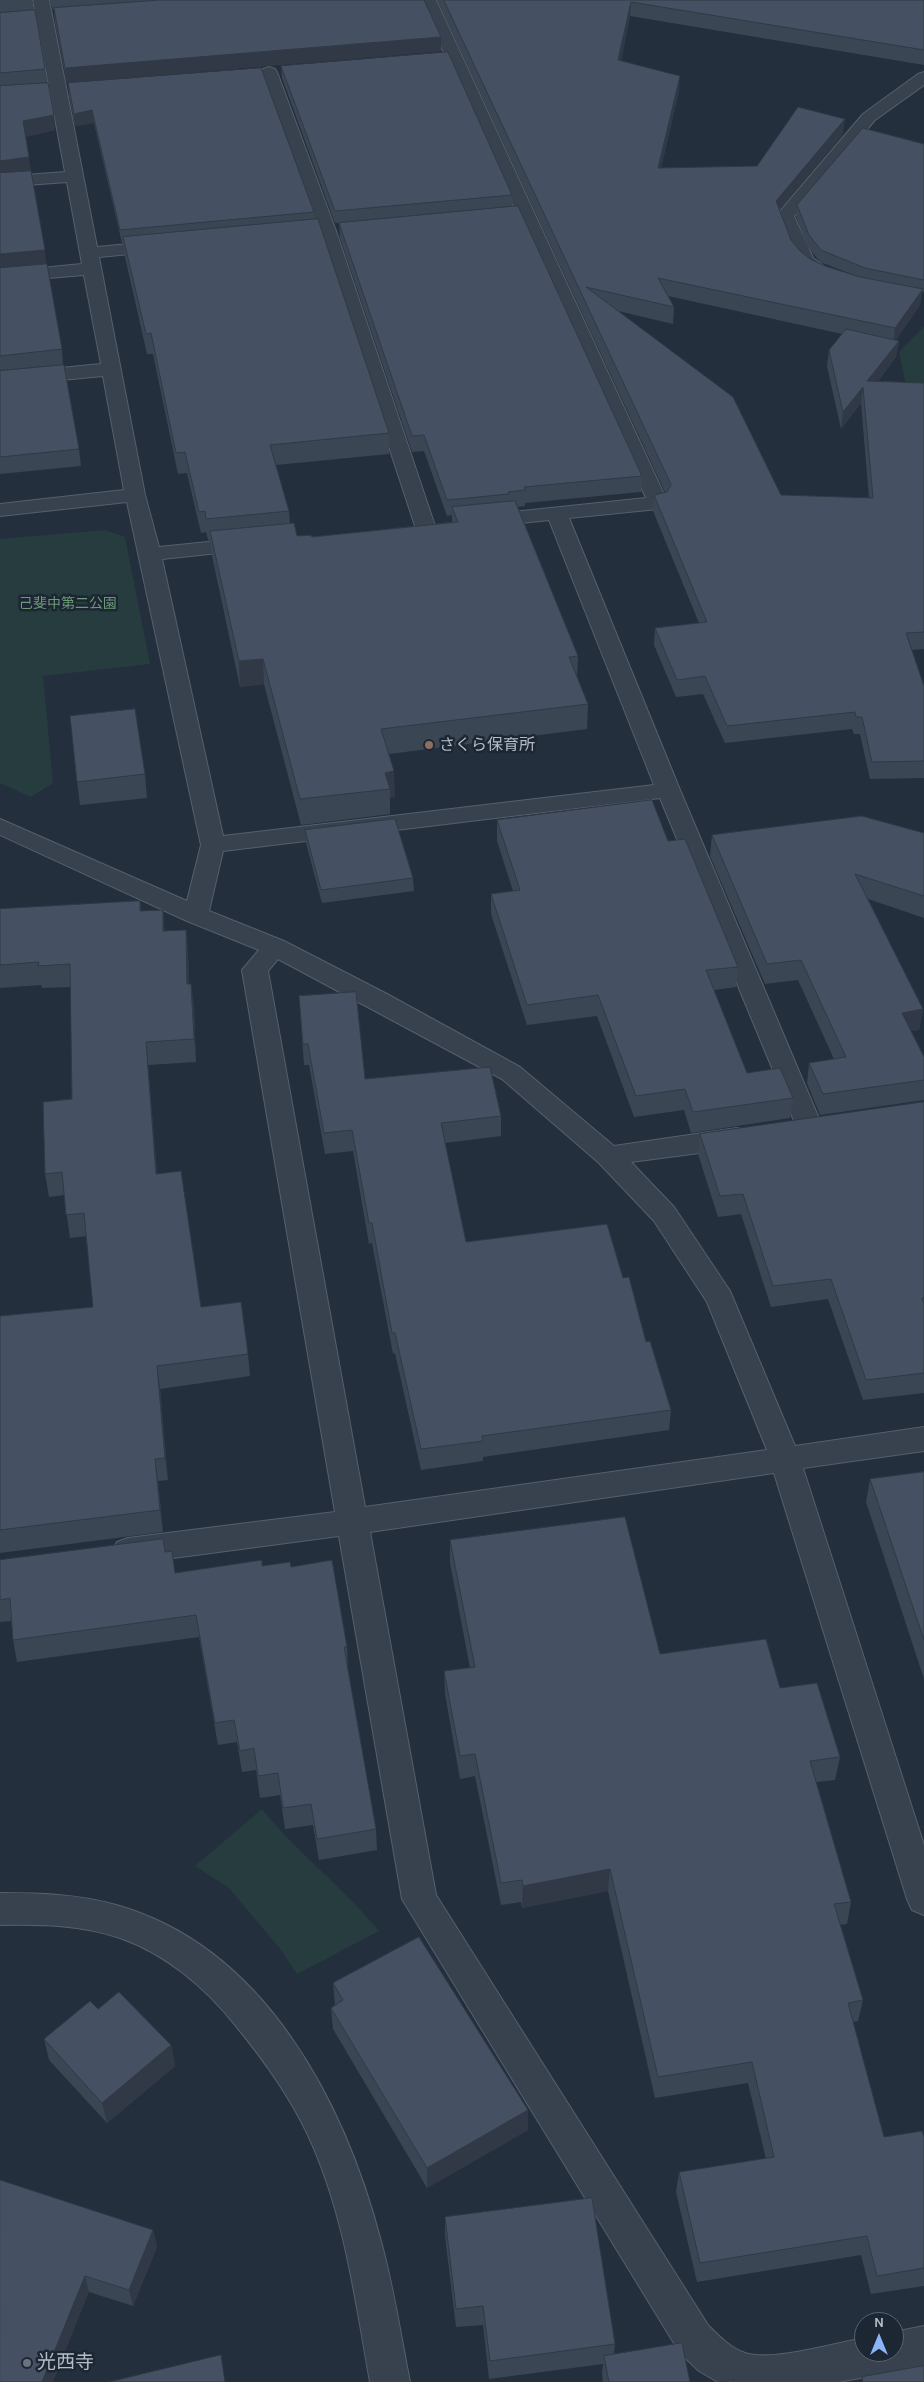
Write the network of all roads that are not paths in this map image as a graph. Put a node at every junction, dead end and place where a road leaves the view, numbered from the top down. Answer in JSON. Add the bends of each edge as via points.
{"nodes":[{"id":1,"x":428,"y":0,"type":"edge"},
{"id":2,"x":37,"y":12,"type":"edge"},
{"id":3,"x":64,"y":16,"type":"edge"},
{"id":4,"x":454,"y":57,"type":"junction"},
{"id":5,"x":435,"y":58,"type":"edge"},
{"id":6,"x":288,"y":71,"type":"edge"},
{"id":7,"x":269,"y":72,"type":"junction"},
{"id":8,"x":250,"y":74,"type":"edge"},
{"id":9,"x":924,"y":77,"type":"edge"},
{"id":10,"x":77,"y":88,"type":"edge"},
{"id":11,"x":58,"y":90,"type":"junction"},
{"id":12,"x":39,"y":92,"type":"edge"},
{"id":13,"x":74,"y":176,"type":"junction"},
{"id":14,"x":0,"y":182,"type":"edge"},
{"id":15,"x":526,"y":213,"type":"junction"},
{"id":16,"x":506,"y":215,"type":"edge"},
{"id":17,"x":347,"y":230,"type":"edge"},
{"id":18,"x":327,"y":232,"type":"junction"},
{"id":19,"x":307,"y":233,"type":"edge"},
{"id":20,"x":178,"y":245,"type":"edge"},
{"id":21,"x":91,"y":261,"type":"junction"},
{"id":22,"x":0,"y":277,"type":"edge"},
{"id":23,"x":845,"y":280,"type":"edge"},
{"id":24,"x":111,"y":370,"type":"junction"},
{"id":25,"x":0,"y":380,"type":"edge"},
{"id":26,"x":135,"y":495,"type":"junction"},
{"id":27,"x":0,"y":510,"type":"edge"},
{"id":28,"x":557,"y":514,"type":"junction"},
{"id":29,"x":268,"y":542,"type":"edge"},
{"id":30,"x":150,"y":554,"type":"junction"},
{"id":31,"x":668,"y":790,"type":"junction"},
{"id":32,"x":0,"y":826,"type":"edge"},
{"id":33,"x":213,"y":845,"type":"junction"},
{"id":34,"x":196,"y":915,"type":"junction"},
{"id":35,"x":274,"y":947,"type":"junction"},
{"id":36,"x":838,"y":1123,"type":"edge"},
{"id":37,"x":810,"y":1128,"type":"junction"},
{"id":38,"x":609,"y":1156,"type":"junction"},
{"id":39,"x":924,"y":1439,"type":"edge"},
{"id":40,"x":785,"y":1458,"type":"junction"},
{"id":41,"x":351,"y":1522,"type":"junction"},
{"id":42,"x":97,"y":1555,"type":"edge"},
{"id":43,"x":924,"y":1899,"type":"edge"},
{"id":44,"x":0,"y":1910,"type":"edge"},
{"id":45,"x":924,"y":2346,"type":"edge"},
{"id":46,"x":904,"y":2350,"type":"edge"},
{"id":47,"x":854,"y":2359,"type":"edge"},
{"id":48,"x":390,"y":2382,"type":"edge"}],
"edges":[{"from":1,"to":4,"type":"street"},
{"from":2,"to":3,"type":"street"},
{"from":2,"to":11,"type":"street"},
{"from":4,"to":5,"type":"street"},
{"from":4,"to":15,"type":"street"},
{"from":6,"to":7,"type":"street"},
{"from":7,"to":8,"type":"street"},
{"from":7,"to":18,"type":"street"},
{"from":9,"to":23,"type":"street","via":[[869,117],[785,216],[805,261],[827,275]]},
{"from":10,"to":11,"type":"street"},
{"from":11,"to":12,"type":"street"},
{"from":11,"to":13,"type":"street"},
{"from":13,"to":14,"type":"street"},
{"from":13,"to":21,"type":"street"},
{"from":15,"to":16,"type":"street"},
{"from":15,"to":28,"type":"street","via":[[658,503]]},
{"from":17,"to":18,"type":"street"},
{"from":18,"to":19,"type":"street"},
{"from":18,"to":28,"type":"street","via":[[434,525]]},
{"from":20,"to":21,"type":"street"},
{"from":21,"to":22,"type":"street"},
{"from":21,"to":24,"type":"street"},
{"from":24,"to":25,"type":"street"},
{"from":24,"to":26,"type":"street"},
{"from":26,"to":27,"type":"street"},
{"from":26,"to":30,"type":"street"},
{"from":28,"to":31,"type":"street"},
{"from":29,"to":30,"type":"street"},
{"from":30,"to":33,"type":"street"},
{"from":31,"to":33,"type":"street"},
{"from":31,"to":37,"type":"street"},
{"from":32,"to":34,"type":"street"},
{"from":33,"to":34,"type":"street"},
{"from":34,"to":35,"type":"street"},
{"from":35,"to":38,"type":"street","via":[[512,1073]]},
{"from":35,"to":41,"type":"street","via":[[256,970]]},
{"from":36,"to":37,"type":"street"},
{"from":37,"to":38,"type":"street"},
{"from":38,"to":40,"type":"street","via":[[664,1214],[720,1299]]},
{"from":39,"to":40,"type":"street"},
{"from":40,"to":41,"type":"street"},
{"from":40,"to":43,"type":"street"},
{"from":41,"to":42,"type":"street"},
{"from":41,"to":47,"type":"street","via":[[418,1900],[694,2339],[713,2357],[737,2371],[762,2377]]},
{"from":44,"to":48,"type":"street","via":[[56,1910],[134,1927],[178,1949],[209,1972],[261,2028],[285,2061],[329,2139],[358,2227]]},
{"from":45,"to":46,"type":"street"}]}
